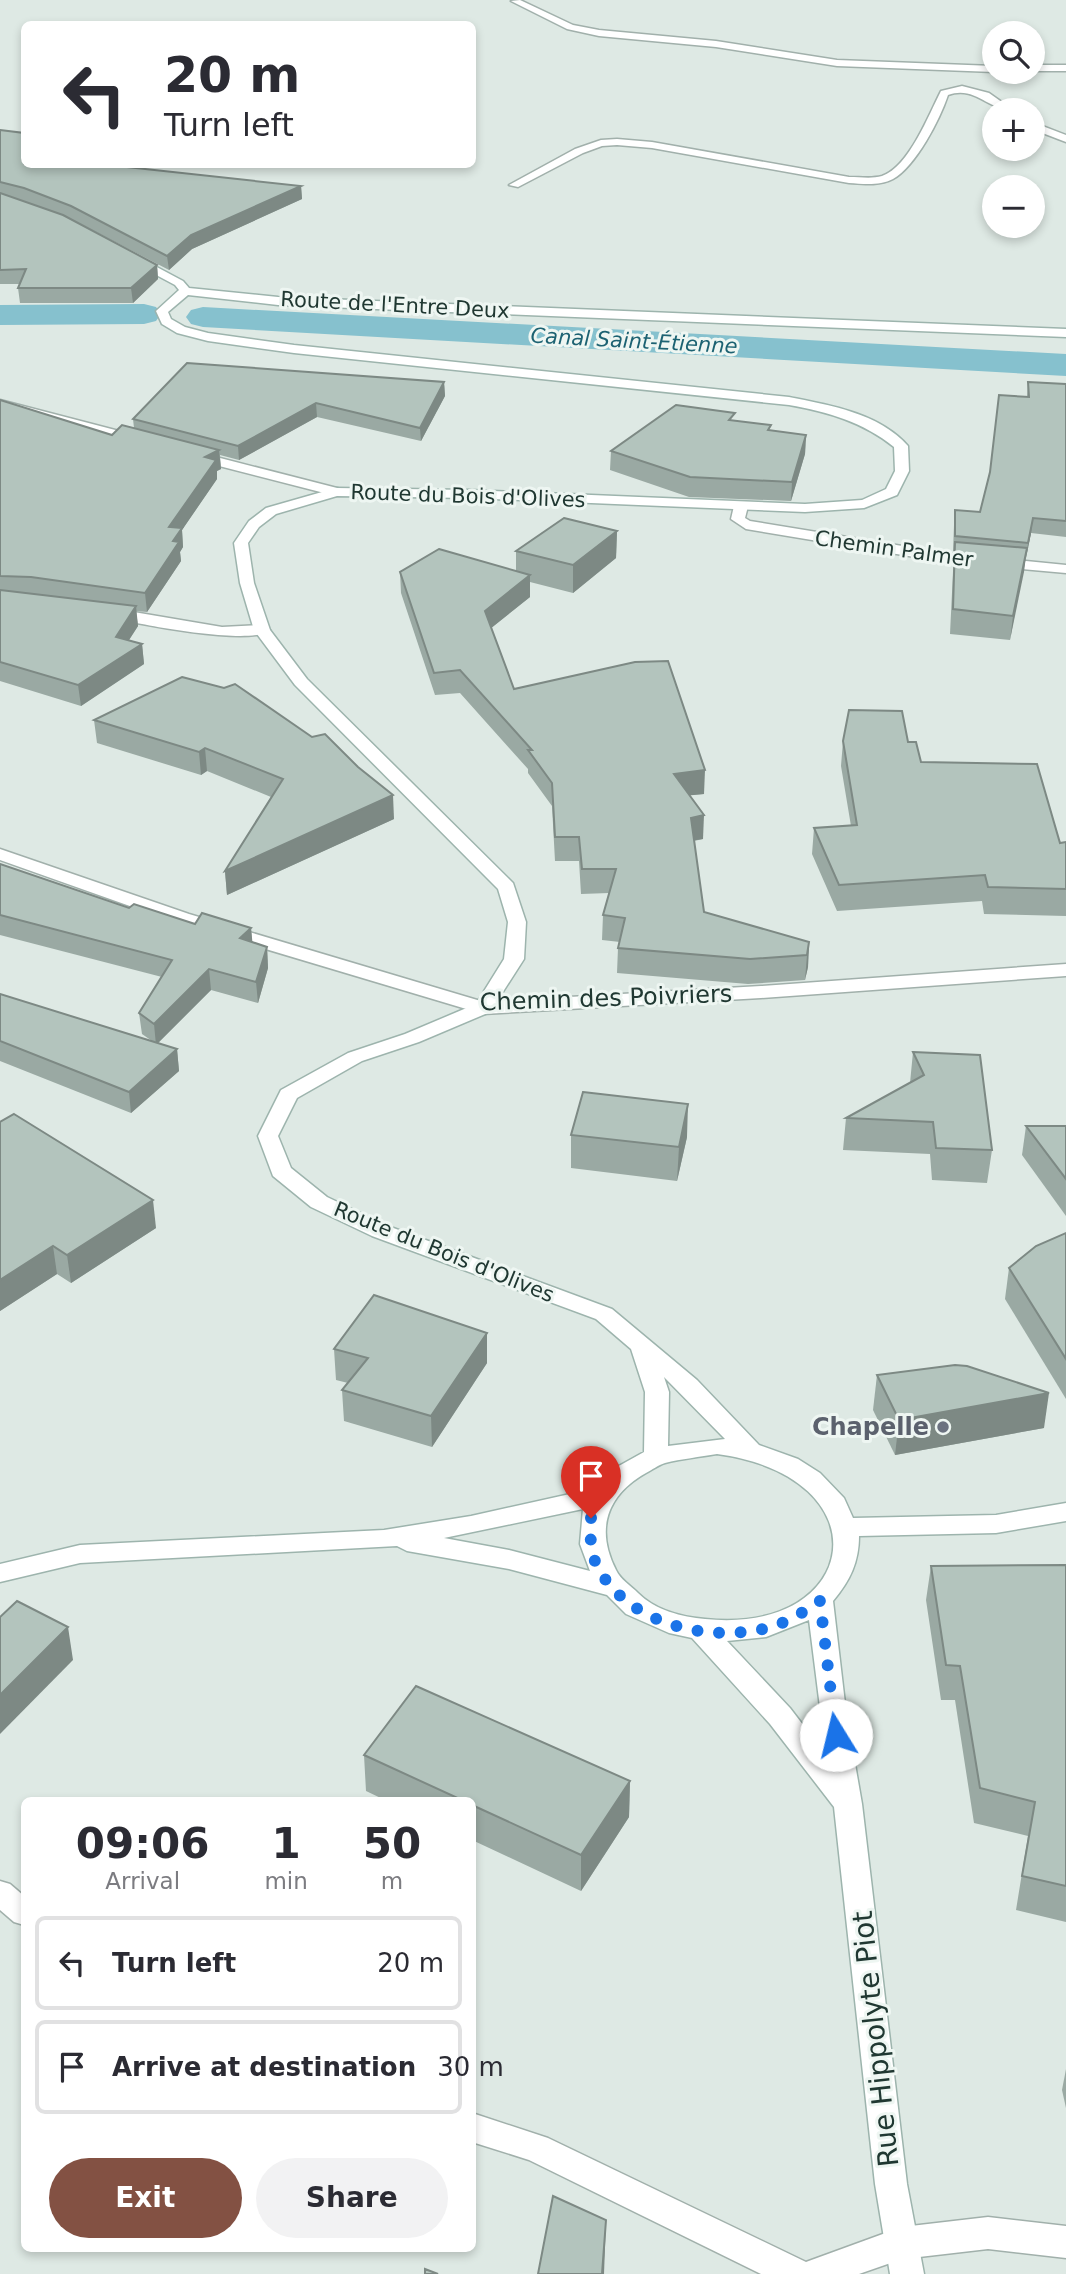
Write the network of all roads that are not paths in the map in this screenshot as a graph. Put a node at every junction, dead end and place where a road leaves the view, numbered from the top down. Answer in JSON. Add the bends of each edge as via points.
{"nodes":[{"id":1,"x":515,"y":1,"type":"edge"},
{"id":2,"x":1045,"y":68,"type":"edge"},
{"id":3,"x":1066,"y":68,"type":"edge"},
{"id":4,"x":982,"y":69,"type":"edge"},
{"id":5,"x":991,"y":98,"type":"edge"},
{"id":6,"x":1045,"y":130,"type":"edge"},
{"id":7,"x":1066,"y":139,"type":"edge"},
{"id":8,"x":514,"y":185,"type":"dead end"},
{"id":9,"x":120,"y":251,"type":"edge"},
{"id":10,"x":186,"y":291,"type":"junction"},
{"id":11,"x":1066,"y":332,"type":"edge"},
{"id":12,"x":0,"y":404,"type":"edge"},
{"id":13,"x":336,"y":492,"type":"junction"},
{"id":14,"x":741,"y":506,"type":"junction"},
{"id":15,"x":1066,"y":569,"type":"edge"},
{"id":16,"x":92,"y":610,"type":"edge"},
{"id":17,"x":262,"y":630,"type":"junction"},
{"id":18,"x":0,"y":854,"type":"edge"},
{"id":19,"x":1066,"y":970,"type":"edge"},
{"id":20,"x":483,"y":1008,"type":"junction"},
{"id":21,"x":641,"y":1345,"type":"junction"},
{"id":22,"x":750,"y":1450,"type":"junction"},
{"id":23,"x":656,"y":1455,"type":"junction"},
{"id":24,"x":600,"y":1496,"type":"junction"},
{"id":25,"x":1066,"y":1512,"type":"edge"},
{"id":26,"x":845,"y":1527,"type":"junction"},
{"id":27,"x":384,"y":1539,"type":"junction"},
{"id":28,"x":0,"y":1573,"type":"edge"},
{"id":29,"x":610,"y":1586,"type":"junction"},
{"id":30,"x":820,"y":1601,"type":"junction"},
{"id":31,"x":702,"y":1631,"type":"junction"},
{"id":32,"x":848,"y":1804,"type":"junction"},
{"id":33,"x":0,"y":1893,"type":"edge"},
{"id":34,"x":21,"y":1910,"type":"edge"},
{"id":35,"x":476,"y":2128,"type":"edge"},
{"id":36,"x":1066,"y":2242,"type":"edge"},
{"id":37,"x":904,"y":2258,"type":"edge"},
{"id":38,"x":796,"y":2274,"type":"edge"},
{"id":39,"x":815,"y":2274,"type":"edge"}],
"edges":[{"from":1,"to":4,"type":"street","via":[[569,27],[599,33],[716,44],[837,63]]},
{"from":2,"to":3,"type":"street"},
{"from":5,"to":8,"type":"street","via":[[968,88],[944,93],[925,134],[892,175],[875,181],[617,142],[579,151]]},
{"from":6,"to":7,"type":"street"},
{"from":9,"to":10,"type":"street","name":"Route de l'Entre Deux"},
{"from":10,"to":11,"type":"street","name":"Route de l'Entre Deux","via":[[278,301]]},
{"from":10,"to":14,"type":"street","name":"Route du Bois d'Olives","via":[[162,311],[166,321],[208,337],[789,401],[854,416],[883,430],[901,446],[902,471],[892,492],[864,504]]},
{"from":12,"to":13,"type":"street"},
{"from":13,"to":14,"type":"street","name":"Route du Bois d'Olives"},
{"from":13,"to":17,"type":"street","name":"Route du Bois d'Olives","via":[[271,511],[254,524],[241,543],[247,583]]},
{"from":14,"to":15,"type":"street","name":"Chemin Palmer","via":[[738,519],[746,526],[920,555]]},
{"from":16,"to":17,"type":"street","via":[[222,632]]},
{"from":17,"to":20,"type":"street","name":"Route du Bois d'Olives","via":[[301,682],[507,887],[517,922],[514,959]]},
{"from":18,"to":20,"type":"street","name":"Chemin des Poivriers","via":[[182,918]]},
{"from":19,"to":20,"type":"street","name":"Chemin des Poivriers"},
{"from":20,"to":21,"type":"street","name":"Route du Bois d'Olives","via":[[355,1057],[288,1094],[268,1136],[281,1171],[318,1202],[380,1231],[604,1314]]},
{"from":21,"to":22,"type":"street","name":"Route du Bois d'Olives","via":[[689,1386]]},
{"from":21,"to":23,"type":"street","via":[[657,1392]]},
{"from":22,"to":23,"type":"street","via":[[685,1447]]},
{"from":22,"to":26,"type":"street","via":[[783,1461],[811,1479],[832,1501]]},
{"from":23,"to":24,"type":"street","via":[[633,1465]]},
{"from":24,"to":27,"type":"street"},
{"from":24,"to":29,"type":"street","via":[[591,1518],[590,1541],[596,1564]]},
{"from":25,"to":26,"type":"street","via":[[996,1524]]},
{"from":26,"to":30,"type":"street","via":[[847,1554],[839,1578]]},
{"from":27,"to":28,"type":"street","via":[[80,1554]]},
{"from":27,"to":29,"type":"street","via":[[473,1552]]},
{"from":29,"to":31,"type":"street","via":[[634,1607],[666,1623]]},
{"from":30,"to":31,"type":"street","via":[[768,1628]]},
{"from":30,"to":32,"type":"street","name":"Rue Hippolyte Piot"},
{"from":31,"to":32,"type":"street","via":[[780,1716]]},
{"from":32,"to":37,"type":"street","name":"Rue Hippolyte Piot","via":[[891,2184]]},
{"from":33,"to":34,"type":"street"},
{"from":35,"to":38,"type":"street","via":[[537,2148]]},
{"from":36,"to":37,"type":"street","via":[[988,2234]]},
{"from":37,"to":39,"type":"street"}]}
